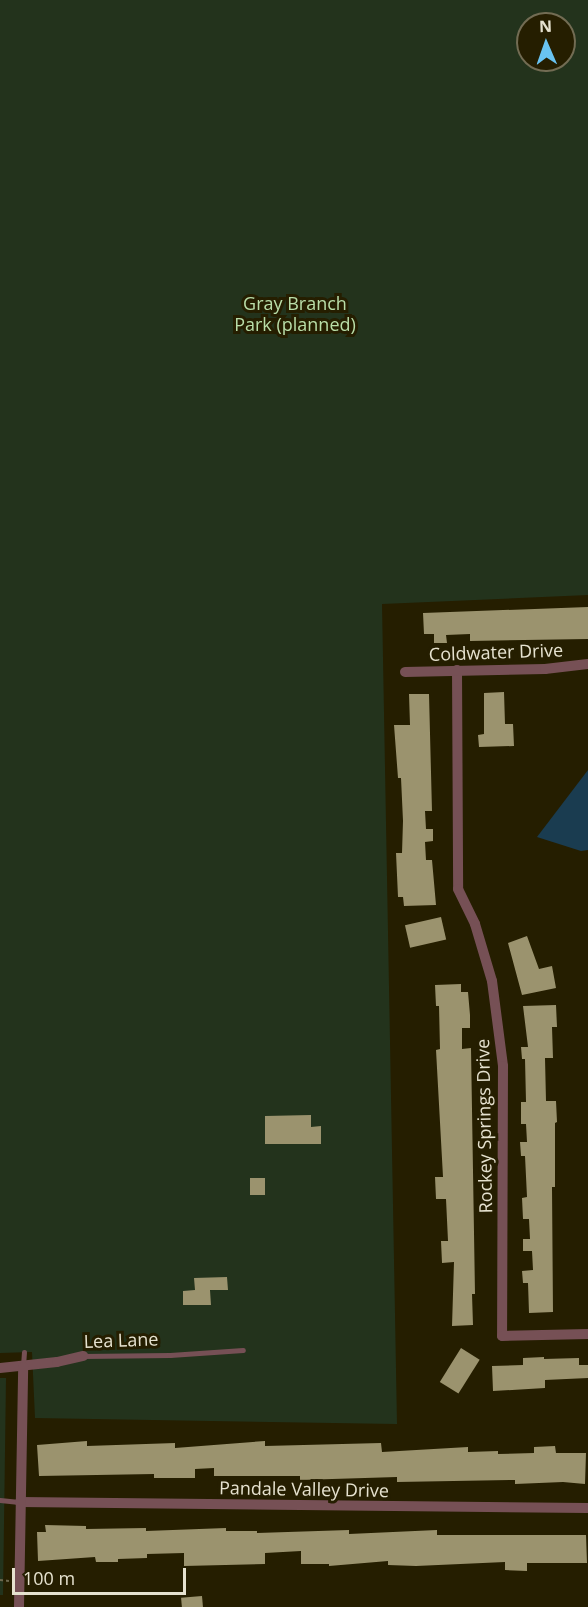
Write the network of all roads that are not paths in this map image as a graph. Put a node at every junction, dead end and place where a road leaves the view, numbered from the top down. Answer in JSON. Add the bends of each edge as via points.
{"nodes":[{"id":1,"x":588,"y":664,"type":"edge"},
{"id":2,"x":457,"y":670,"type":"junction"},
{"id":3,"x":405,"y":672,"type":"dead end"},
{"id":4,"x":588,"y":1334,"type":"edge"},
{"id":5,"x":243,"y":1350,"type":"dead end"},
{"id":6,"x":24,"y":1352,"type":"dead end"},
{"id":7,"x":83,"y":1356,"type":"joint"},
{"id":8,"x":23,"y":1367,"type":"junction"},
{"id":9,"x":0,"y":1368,"type":"edge"},
{"id":10,"x":0,"y":1500,"type":"edge"},
{"id":11,"x":20,"y":1502,"type":"junction"},
{"id":12,"x":588,"y":1508,"type":"edge"},
{"id":13,"x":19,"y":1607,"type":"edge"}],
"edges":[{"from":1,"to":2,"type":"street","name":"Coldwater Drive","via":[[545,669]]},
{"from":2,"to":3,"type":"street","name":"Coldwater Drive"},
{"from":2,"to":4,"type":"street","name":"Rockey Springs Drive","via":[[458,889],[475,924],[492,981],[503,1066],[502,1336]]},
{"from":5,"to":7,"type":"lane","name":"Lea Lane"},
{"from":6,"to":8,"type":"lane"},
{"from":7,"to":8,"type":"street","name":"Lea Lane"},
{"from":8,"to":9,"type":"street","name":"Lea Lane"},
{"from":8,"to":11,"type":"street"},
{"from":10,"to":11,"type":"lane"},
{"from":11,"to":12,"type":"street","name":"Pandale Valley Drive"},
{"from":11,"to":13,"type":"street"}]}
